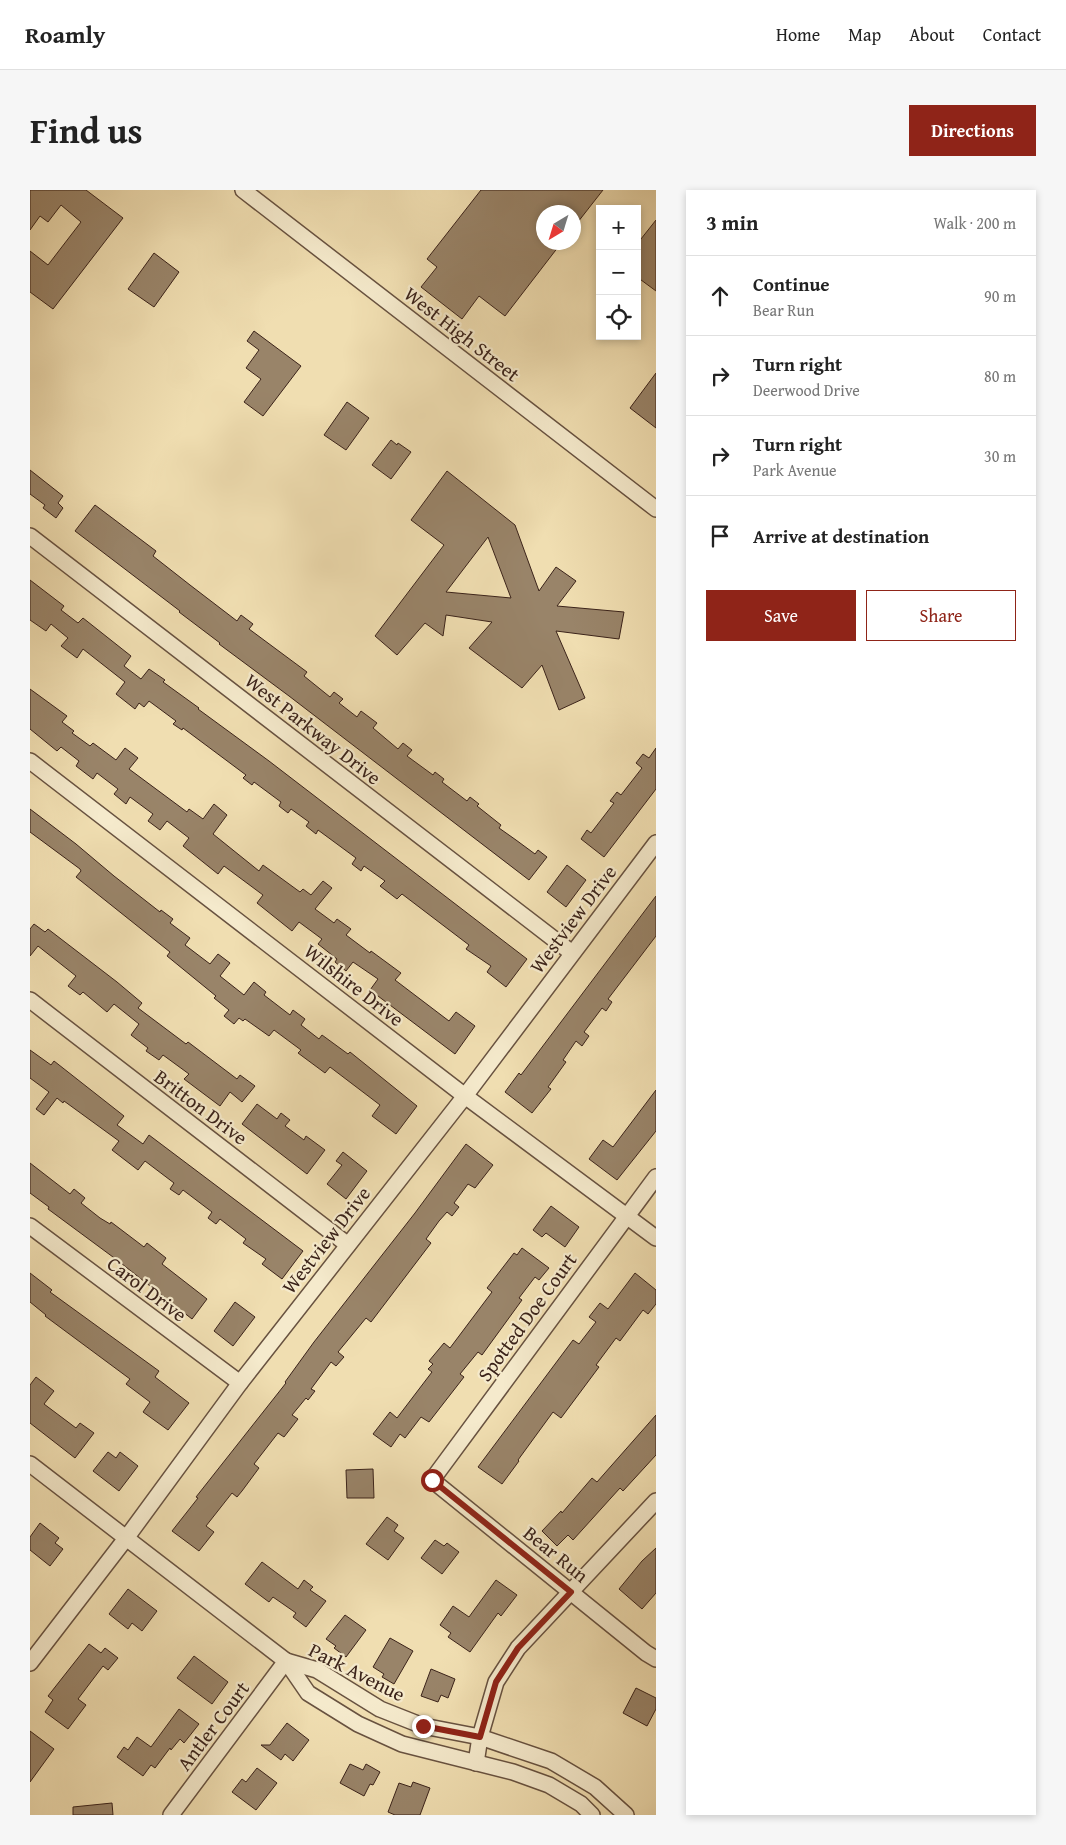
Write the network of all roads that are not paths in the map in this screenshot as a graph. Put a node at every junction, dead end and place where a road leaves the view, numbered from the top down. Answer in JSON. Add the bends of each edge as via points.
{"nodes":[{"id":1,"x":243,"y":190,"type":"edge"},
{"id":2,"x":656,"y":509,"type":"edge"},
{"id":3,"x":30,"y":536,"type":"edge"},
{"id":4,"x":30,"y":761,"type":"edge"},
{"id":5,"x":656,"y":843,"type":"edge"},
{"id":6,"x":572,"y":953,"type":"junction"},
{"id":7,"x":30,"y":1000,"type":"edge"},
{"id":8,"x":465,"y":1096,"type":"junction"},
{"id":9,"x":656,"y":1177,"type":"edge"},
{"id":10,"x":627,"y":1215,"type":"junction"},
{"id":11,"x":30,"y":1226,"type":"edge"},
{"id":12,"x":656,"y":1238,"type":"edge"},
{"id":13,"x":348,"y":1245,"type":"junction"},
{"id":14,"x":240,"y":1383,"type":"junction"},
{"id":15,"x":30,"y":1464,"type":"edge"},
{"id":16,"x":432,"y":1480,"type":"joint"},
{"id":17,"x":656,"y":1501,"type":"edge"},
{"id":18,"x":127,"y":1537,"type":"junction"},
{"id":19,"x":571,"y":1592,"type":"junction"},
{"id":20,"x":656,"y":1659,"type":"edge"},
{"id":21,"x":286,"y":1661,"type":"junction"},
{"id":22,"x":30,"y":1663,"type":"edge"},
{"id":23,"x":480,"y":1737,"type":"junction"},
{"id":24,"x":476,"y":1763,"type":"junction"},
{"id":25,"x":171,"y":1815,"type":"edge"},
{"id":26,"x":592,"y":1815,"type":"edge"},
{"id":27,"x":626,"y":1815,"type":"edge"}],
"edges":[{"from":1,"to":2,"type":"street","name":"West High Street"},
{"from":3,"to":6,"type":"street","name":"West Parkway Drive"},
{"from":4,"to":8,"type":"street","name":"Wilshire Drive"},
{"from":5,"to":6,"type":"street","name":"Westview Drive"},
{"from":6,"to":8,"type":"street","name":"Westview Drive"},
{"from":7,"to":13,"type":"street","name":"Britton Drive"},
{"from":8,"to":10,"type":"street","name":"Wilshire Drive"},
{"from":8,"to":13,"type":"street","name":"Westview Drive"},
{"from":9,"to":10,"type":"street","name":"Spotted Doe Court"},
{"from":10,"to":12,"type":"street","name":"Wilshire Drive"},
{"from":10,"to":16,"type":"street","name":"Spotted Doe Court"},
{"from":11,"to":14,"type":"street","name":"Carol Drive"},
{"from":13,"to":14,"type":"street","name":"Westview Drive"},
{"from":14,"to":18,"type":"street","name":"Westview Drive"},
{"from":15,"to":18,"type":"street","name":"Park Avenue"},
{"from":16,"to":19,"type":"street","name":"Bear Run"},
{"from":17,"to":19,"type":"street"},
{"from":18,"to":21,"type":"street","name":"Park Avenue"},
{"from":18,"to":22,"type":"street","name":"Westview Drive"},
{"from":19,"to":20,"type":"street","name":"Bear Run"},
{"from":19,"to":23,"type":"street","via":[[518,1648],[496,1682]]},
{"from":21,"to":23,"type":"street","name":"Park Avenue","via":[[318,1670],[380,1709],[423,1726]]},
{"from":21,"to":24,"type":"street","name":"Park Avenue","via":[[308,1693],[358,1724],[402,1744]]},
{"from":21,"to":25,"type":"street","name":"Antler Court"},
{"from":23,"to":24,"type":"street"},
{"from":23,"to":27,"type":"street","name":"Park Avenue","via":[[551,1761],[595,1787]]},
{"from":24,"to":26,"type":"street","name":"Park Avenue","via":[[549,1785],[581,1804]]}]}
